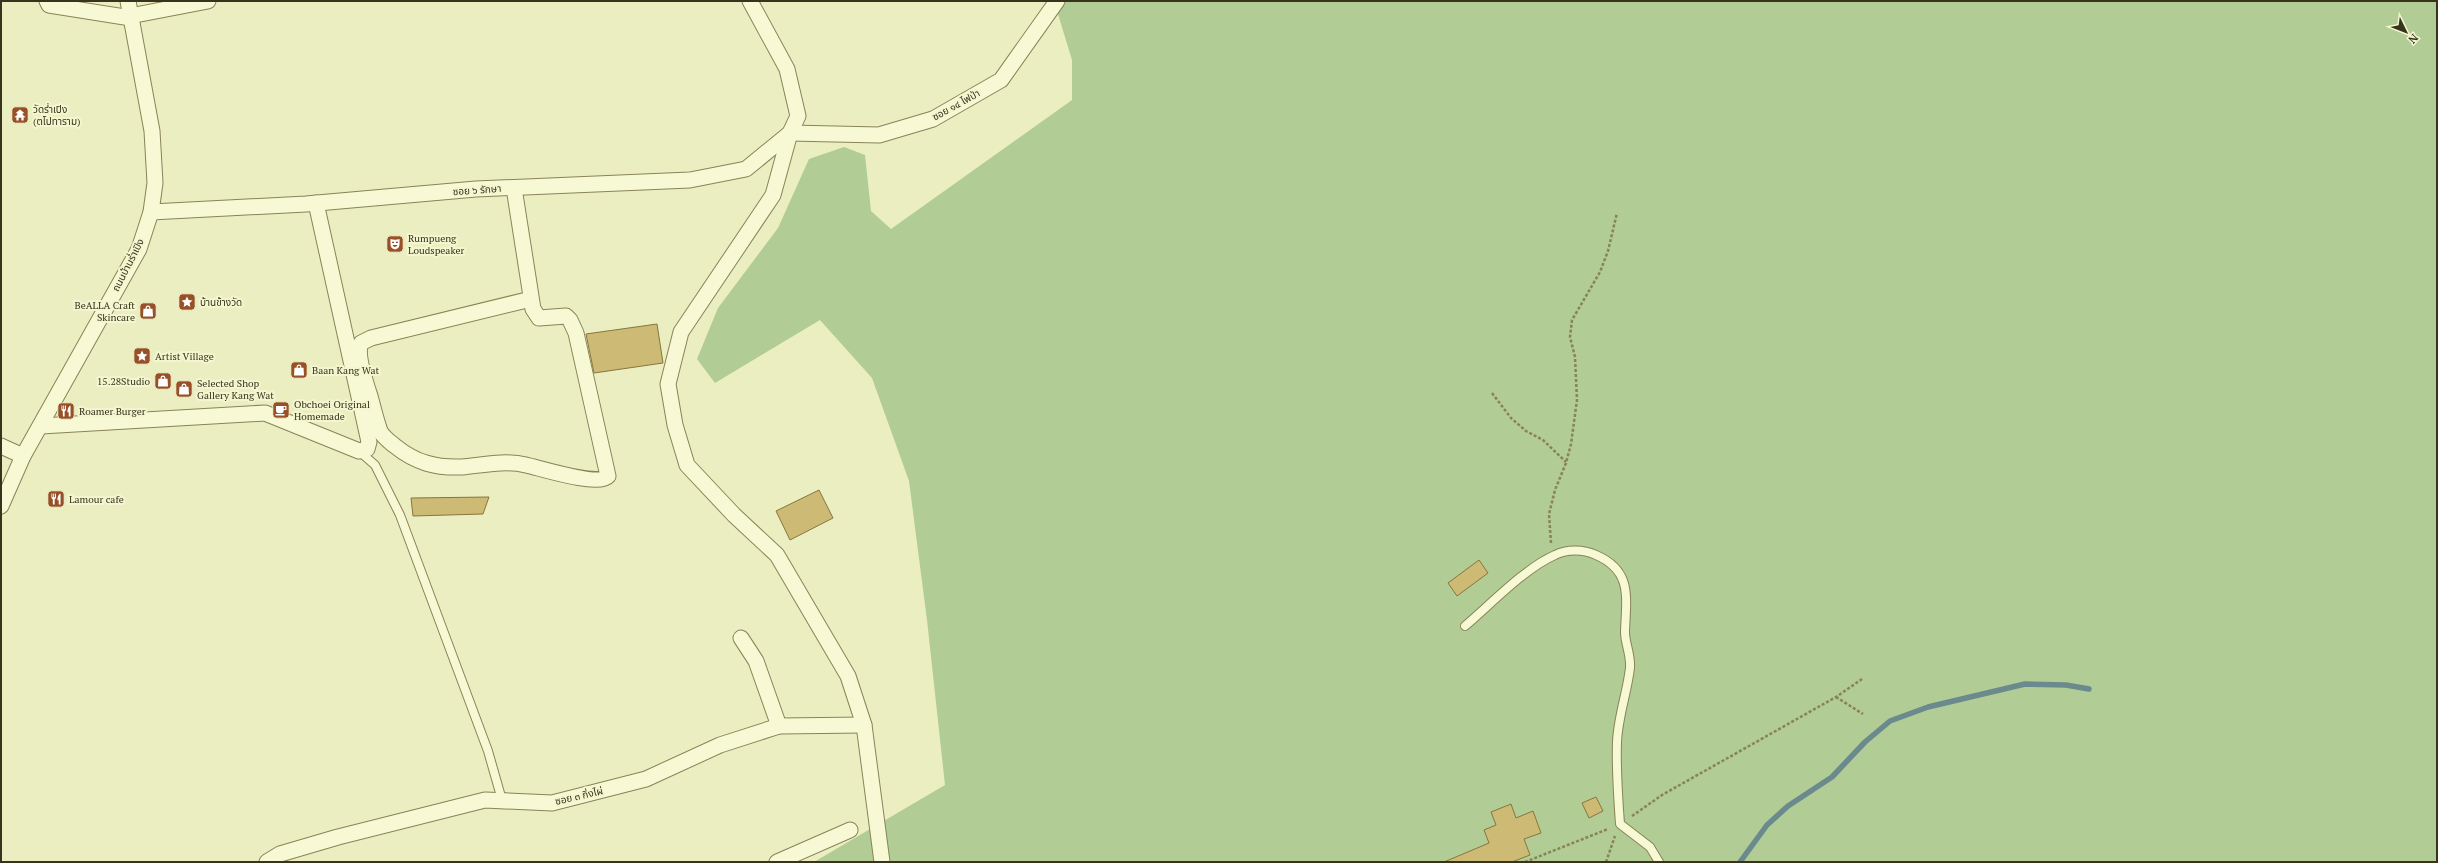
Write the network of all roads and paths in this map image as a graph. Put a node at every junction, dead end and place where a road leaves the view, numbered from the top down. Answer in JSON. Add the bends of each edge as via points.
{"nodes":[{"id":1,"x":47,"y":1,"type":"edge"},
{"id":2,"x":128,"y":1,"type":"edge"},
{"id":3,"x":208,"y":1,"type":"edge"},
{"id":4,"x":750,"y":1,"type":"edge"},
{"id":5,"x":1057,"y":1,"type":"edge"},
{"id":6,"x":130,"y":17,"type":"junction"},
{"id":7,"x":790,"y":133,"type":"junction"},
{"id":8,"x":514,"y":188,"type":"junction"},
{"id":9,"x":316,"y":203,"type":"junction"},
{"id":10,"x":151,"y":212,"type":"junction"},
{"id":11,"x":1617,"y":213,"type":"dead end"},
{"id":12,"x":532,"y":299,"type":"junction"},
{"id":13,"x":1492,"y":393,"type":"dead end"},
{"id":14,"x":41,"y":426,"type":"junction"},
{"id":15,"x":1,"y":446,"type":"edge"},
{"id":16,"x":359,"y":451,"type":"junction"},
{"id":17,"x":23,"y":456,"type":"junction"},
{"id":18,"x":1566,"y":463,"type":"junction"},
{"id":19,"x":1,"y":506,"type":"edge"},
{"id":20,"x":1555,"y":555,"type":"junction"},
{"id":21,"x":1465,"y":626,"type":"dead end"},
{"id":22,"x":740,"y":638,"type":"dead end"},
{"id":23,"x":1862,"y":679,"type":"dead end"},
{"id":24,"x":1836,"y":697,"type":"junction"},
{"id":25,"x":1863,"y":714,"type":"dead end"},
{"id":26,"x":864,"y":725,"type":"junction"},
{"id":27,"x":779,"y":726,"type":"junction"},
{"id":28,"x":502,"y":800,"type":"junction"},
{"id":29,"x":1620,"y":824,"type":"junction"},
{"id":30,"x":850,"y":830,"type":"dead end"},
{"id":31,"x":267,"y":862,"type":"edge"},
{"id":32,"x":777,"y":862,"type":"edge"},
{"id":33,"x":882,"y":862,"type":"edge"},
{"id":34,"x":1525,"y":862,"type":"edge"},
{"id":35,"x":1606,"y":862,"type":"edge"},
{"id":36,"x":1659,"y":862,"type":"edge"}],
"edges":[{"from":1,"to":6,"type":"street","via":[[49,4]]},
{"from":2,"to":6,"type":"street","name":"ถนนบ้านร่ำเปิง"},
{"from":3,"to":6,"type":"street"},
{"from":4,"to":7,"type":"street","via":[[787,69],[798,116]]},
{"from":5,"to":7,"type":"street","name":"ซอย ๑๔ ไฟป่า","via":[[1002,80],[933,119],[879,135]]},
{"from":6,"to":10,"type":"street","name":"ถนนบ้านร่ำเปิง","via":[[152,131],[155,183]]},
{"from":7,"to":8,"type":"street","name":"ซอย ๖ รักษา","via":[[746,169],[690,180]]},
{"from":7,"to":26,"type":"street","via":[[773,195],[681,332],[668,384],[674,425],[687,465],[734,515],[777,555],[848,676]]},
{"from":8,"to":9,"type":"street","name":"ซอย ๖ รักษา"},
{"from":8,"to":12,"type":"street"},
{"from":9,"to":10,"type":"street","name":"ซอย ๖ รักษา"},
{"from":9,"to":16,"type":"street","via":[[369,442],[367,449]]},
{"from":10,"to":14,"type":"street","name":"ถนนบ้านร่ำเปิง","via":[[139,249]]},
{"from":11,"to":18,"type":"path","via":[[1600,272],[1572,320],[1570,337],[1575,356],[1577,400]]},
{"from":12,"to":12,"type":"street","via":[[535,314],[539,318],[566,316],[576,333],[607,478],[587,479],[523,464],[434,466],[416,461],[388,441],[381,432],[369,392],[360,352],[361,343],[371,338]]},
{"from":13,"to":18,"type":"path","via":[[1511,418],[1526,431],[1543,440]]},
{"from":14,"to":16,"type":"street","via":[[265,413]]},
{"from":14,"to":17,"type":"street","name":"ถนนบ้านร่ำเปิง"},
{"from":15,"to":17,"type":"street"},
{"from":16,"to":28,"type":"lane","via":[[375,465],[400,515],[488,751]]},
{"from":17,"to":19,"type":"street","name":"ถนนบ้านร่ำเปิง"},
{"from":18,"to":20,"type":"path","via":[[1554,490],[1549,514]]},
{"from":20,"to":21,"type":"lane","via":[[1537,565]]},
{"from":20,"to":29,"type":"lane","via":[[1567,551],[1592,553],[1607,560],[1625,582],[1628,599],[1625,634],[1630,650],[1630,668],[1617,742]]},
{"from":22,"to":27,"type":"street","via":[[756,661]]},
{"from":23,"to":24,"type":"path"},
{"from":24,"to":25,"type":"path"},
{"from":24,"to":29,"type":"path","via":[[1662,795]]},
{"from":26,"to":27,"type":"street","name":"ซอย ๓ กิ่งไผ่"},
{"from":26,"to":33,"type":"street"},
{"from":27,"to":28,"type":"street","name":"ซอย ๓ กิ่งไผ่","via":[[720,745],[646,779],[552,802]]},
{"from":28,"to":31,"type":"street","name":"ซอย ๓ กิ่งไผ่","via":[[486,800],[338,837],[280,854]]},
{"from":29,"to":34,"type":"path"},
{"from":29,"to":35,"type":"path"},
{"from":29,"to":36,"type":"lane","via":[[1650,847]]},
{"from":30,"to":32,"type":"street"}]}
